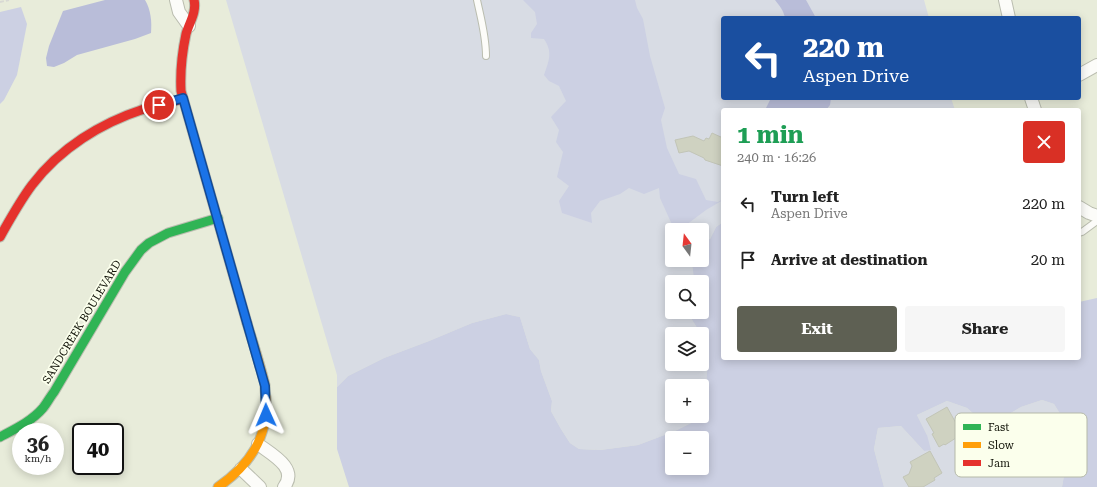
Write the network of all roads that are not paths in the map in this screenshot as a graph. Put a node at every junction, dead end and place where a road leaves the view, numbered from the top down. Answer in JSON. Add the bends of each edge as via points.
{"nodes":[{"id":1,"x":176,"y":0,"type":"edge"},
{"id":2,"x":194,"y":0,"type":"edge"},
{"id":3,"x":477,"y":0,"type":"edge"},
{"id":4,"x":1005,"y":0,"type":"edge"},
{"id":5,"x":1009,"y":16,"type":"edge"},
{"id":6,"x":188,"y":26,"type":"junction"},
{"id":7,"x":486,"y":56,"type":"dead end"},
{"id":8,"x":1097,"y":65,"type":"edge"},
{"id":9,"x":1081,"y":74,"type":"edge"},
{"id":10,"x":183,"y":98,"type":"junction"},
{"id":11,"x":1081,"y":208,"type":"edge"},
{"id":12,"x":1097,"y":216,"type":"edge"},
{"id":13,"x":218,"y":218,"type":"junction"},
{"id":14,"x":1097,"y":221,"type":"edge"},
{"id":15,"x":1081,"y":232,"type":"edge"},
{"id":16,"x":0,"y":237,"type":"edge"},
{"id":17,"x":0,"y":437,"type":"edge"},
{"id":18,"x":258,"y":444,"type":"junction"},
{"id":19,"x":241,"y":469,"type":"junction"},
{"id":20,"x":218,"y":487,"type":"edge"},
{"id":21,"x":260,"y":487,"type":"edge"},
{"id":22,"x":284,"y":487,"type":"edge"}],
"edges":[{"from":1,"to":6,"type":"street","via":[[179,12]]},
{"from":2,"to":6,"type":"street","via":[[196,5]]},
{"from":3,"to":7,"type":"lane","via":[[485,35]]},
{"from":4,"to":5,"type":"street"},
{"from":6,"to":10,"type":"street","via":[[180,72]]},
{"from":8,"to":9,"type":"street"},
{"from":10,"to":13,"type":"street"},
{"from":10,"to":16,"type":"street","via":[[134,112],[111,122],[61,153],[32,185]]},
{"from":11,"to":12,"type":"street"},
{"from":13,"to":17,"type":"street","name":"SANDCREEK BOULEVARD","via":[[168,233],[141,250],[124,272],[54,392],[42,408],[19,428]]},
{"from":13,"to":18,"type":"street","via":[[265,386],[266,415]]},
{"from":14,"to":15,"type":"lane"},
{"from":18,"to":19,"type":"street"},
{"from":18,"to":22,"type":"street","via":[[287,468],[289,479]]},
{"from":19,"to":20,"type":"street"},
{"from":19,"to":21,"type":"street"}]}
